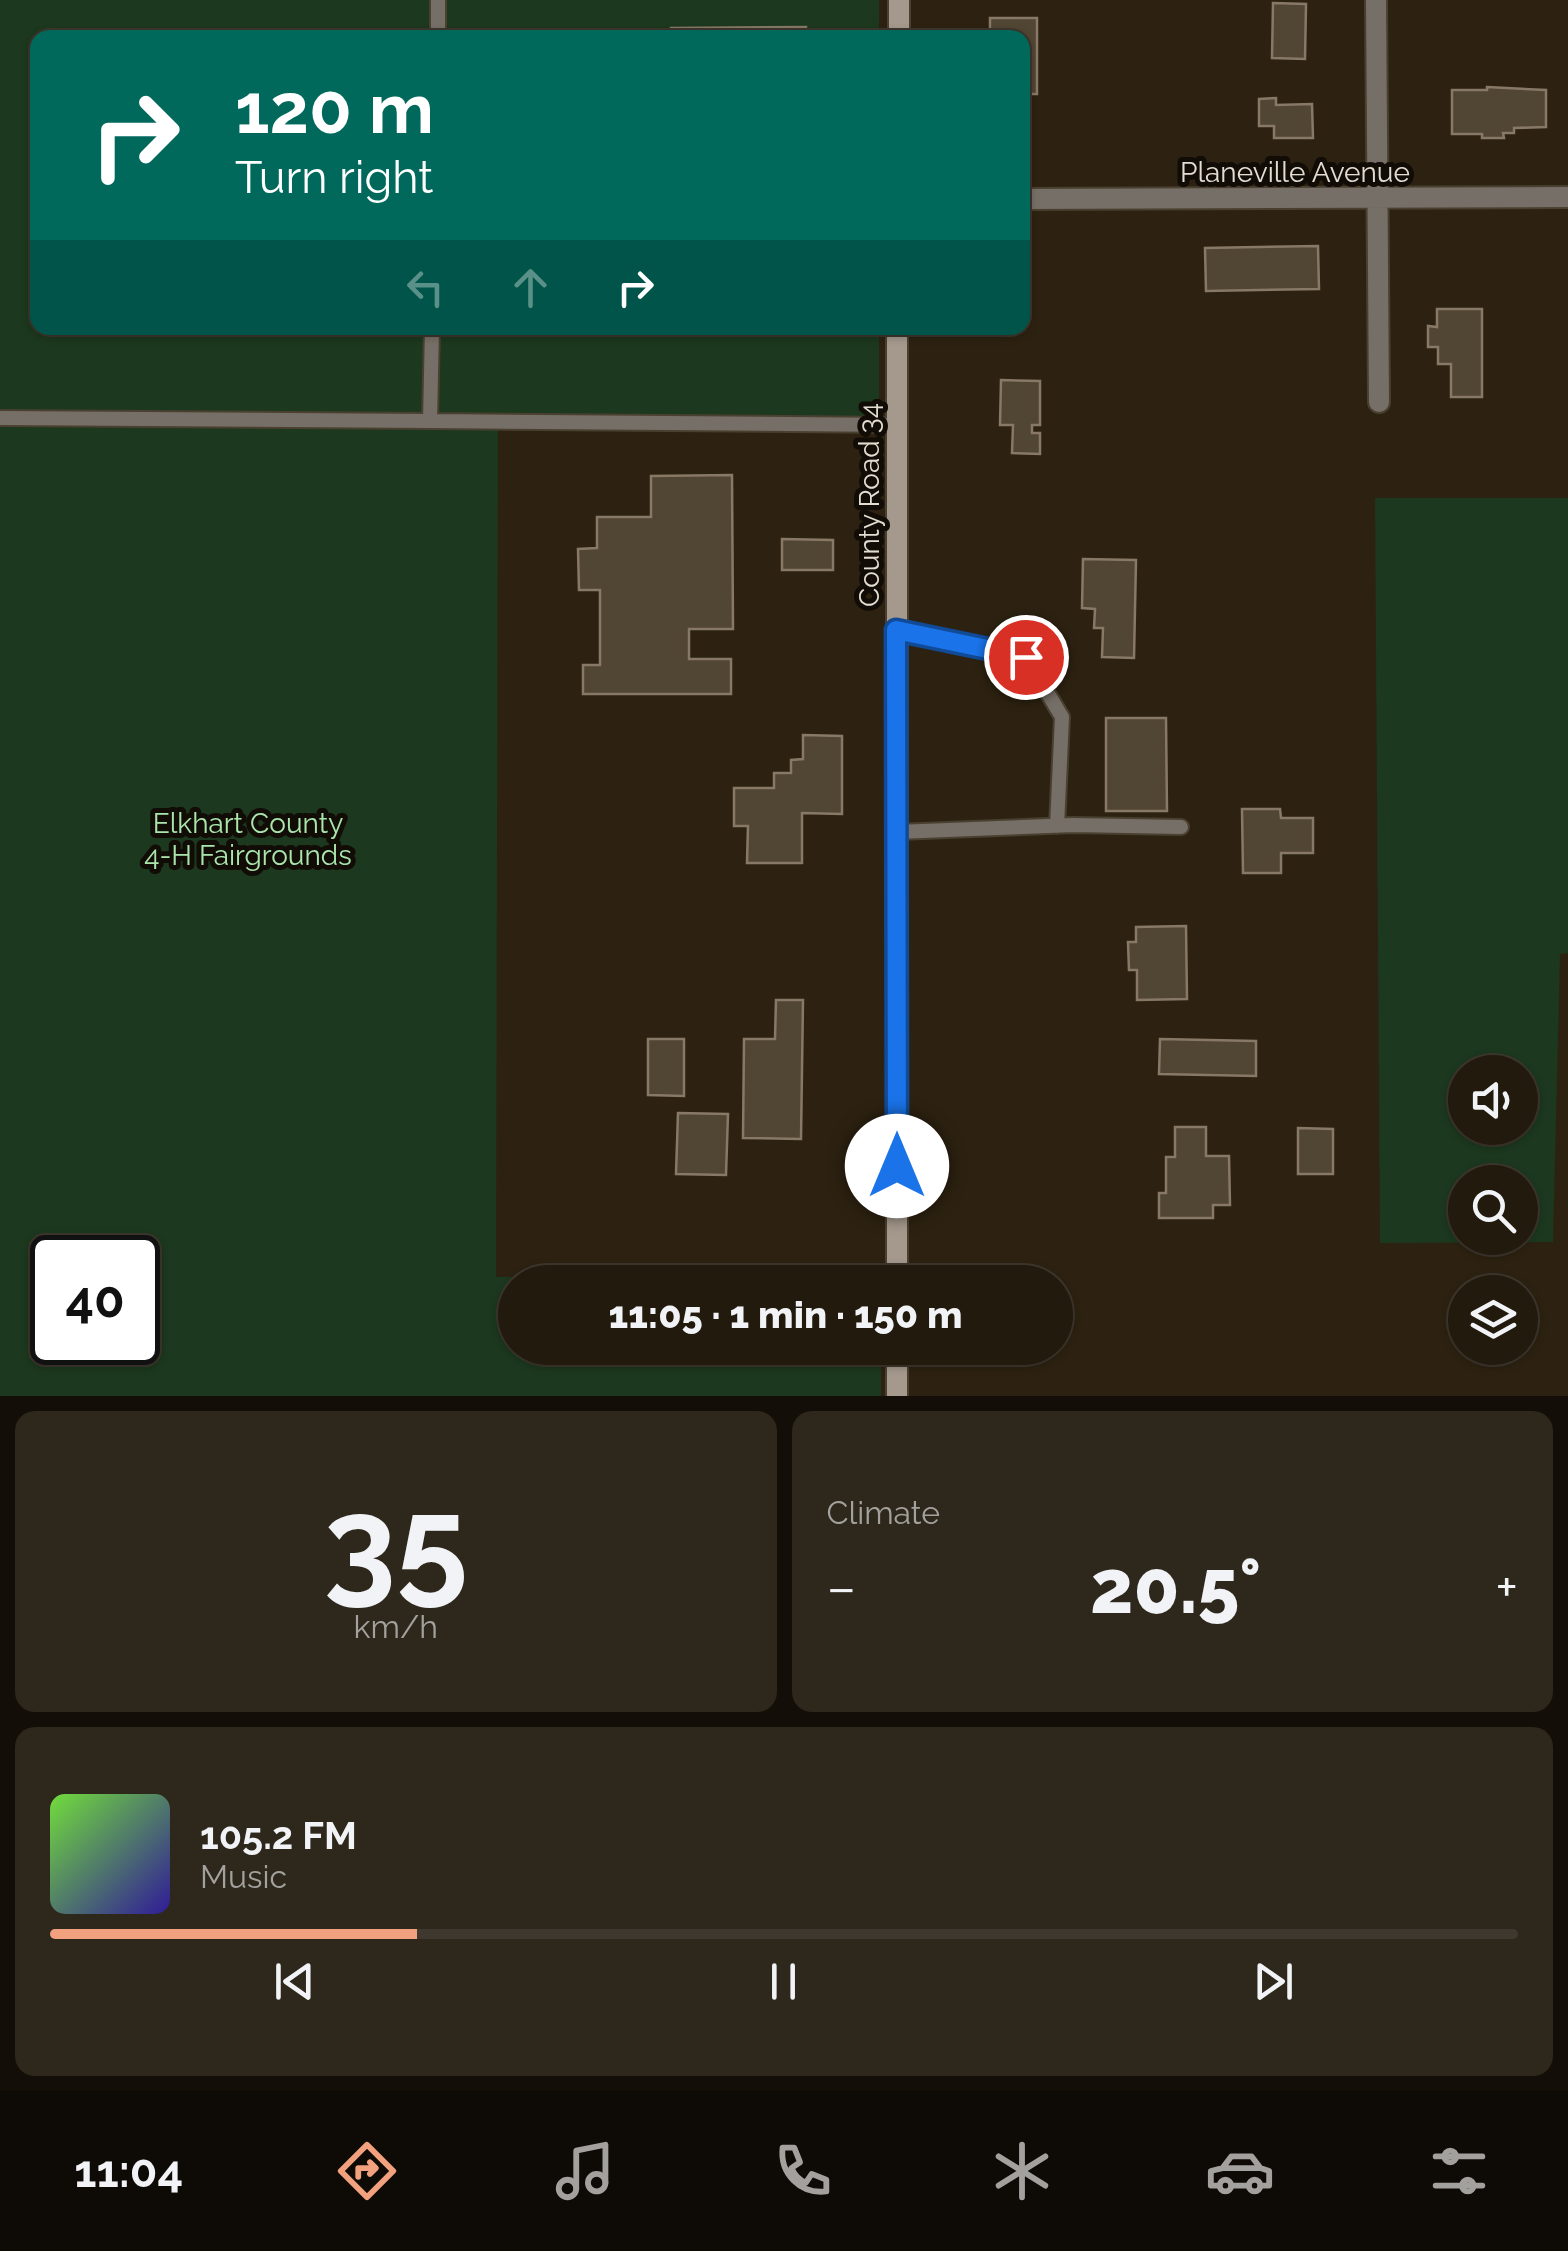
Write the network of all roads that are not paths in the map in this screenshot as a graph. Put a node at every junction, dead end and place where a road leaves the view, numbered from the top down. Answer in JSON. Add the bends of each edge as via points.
{"nodes":[{"id":1,"x":438,"y":0,"type":"edge"},
{"id":2,"x":899,"y":0,"type":"edge"},
{"id":3,"x":1376,"y":0,"type":"edge"},
{"id":4,"x":438,"y":30,"type":"edge"},
{"id":5,"x":899,"y":30,"type":"edge"},
{"id":6,"x":1568,"y":197,"type":"edge"},
{"id":7,"x":1030,"y":198,"type":"edge"},
{"id":8,"x":1376,"y":200,"type":"junction"},
{"id":9,"x":432,"y":335,"type":"edge"},
{"id":10,"x":896,"y":335,"type":"edge"},
{"id":11,"x":1379,"y":402,"type":"dead end"},
{"id":12,"x":0,"y":418,"type":"edge"},
{"id":13,"x":430,"y":421,"type":"junction"},
{"id":14,"x":896,"y":426,"type":"junction"},
{"id":15,"x":896,"y":630,"type":"junction"},
{"id":16,"x":1058,"y":826,"type":"junction"},
{"id":17,"x":1181,"y":827,"type":"dead end"},
{"id":18,"x":896,"y":832,"type":"junction"},
{"id":19,"x":897,"y":1265,"type":"edge"},
{"id":20,"x":897,"y":1365,"type":"edge"},
{"id":21,"x":898,"y":1396,"type":"edge"}],
"edges":[{"from":1,"to":4,"type":"lane"},
{"from":2,"to":5,"type":"street"},
{"from":3,"to":8,"type":"street"},
{"from":6,"to":8,"type":"street","name":"Planeville Avenue"},
{"from":7,"to":8,"type":"street","name":"Planeville Avenue"},
{"from":8,"to":11,"type":"street"},
{"from":9,"to":13,"type":"lane"},
{"from":10,"to":14,"type":"street","name":"County Road 34"},
{"from":12,"to":13,"type":"lane"},
{"from":13,"to":14,"type":"lane"},
{"from":14,"to":15,"type":"street","name":"County Road 34"},
{"from":15,"to":16,"type":"lane","via":[[1026,657],[1062,716]]},
{"from":15,"to":18,"type":"street","name":"County Road 34"},
{"from":16,"to":17,"type":"lane"},
{"from":16,"to":18,"type":"lane"},
{"from":18,"to":19,"type":"street","name":"County Road 34"},
{"from":20,"to":21,"type":"street"}]}
